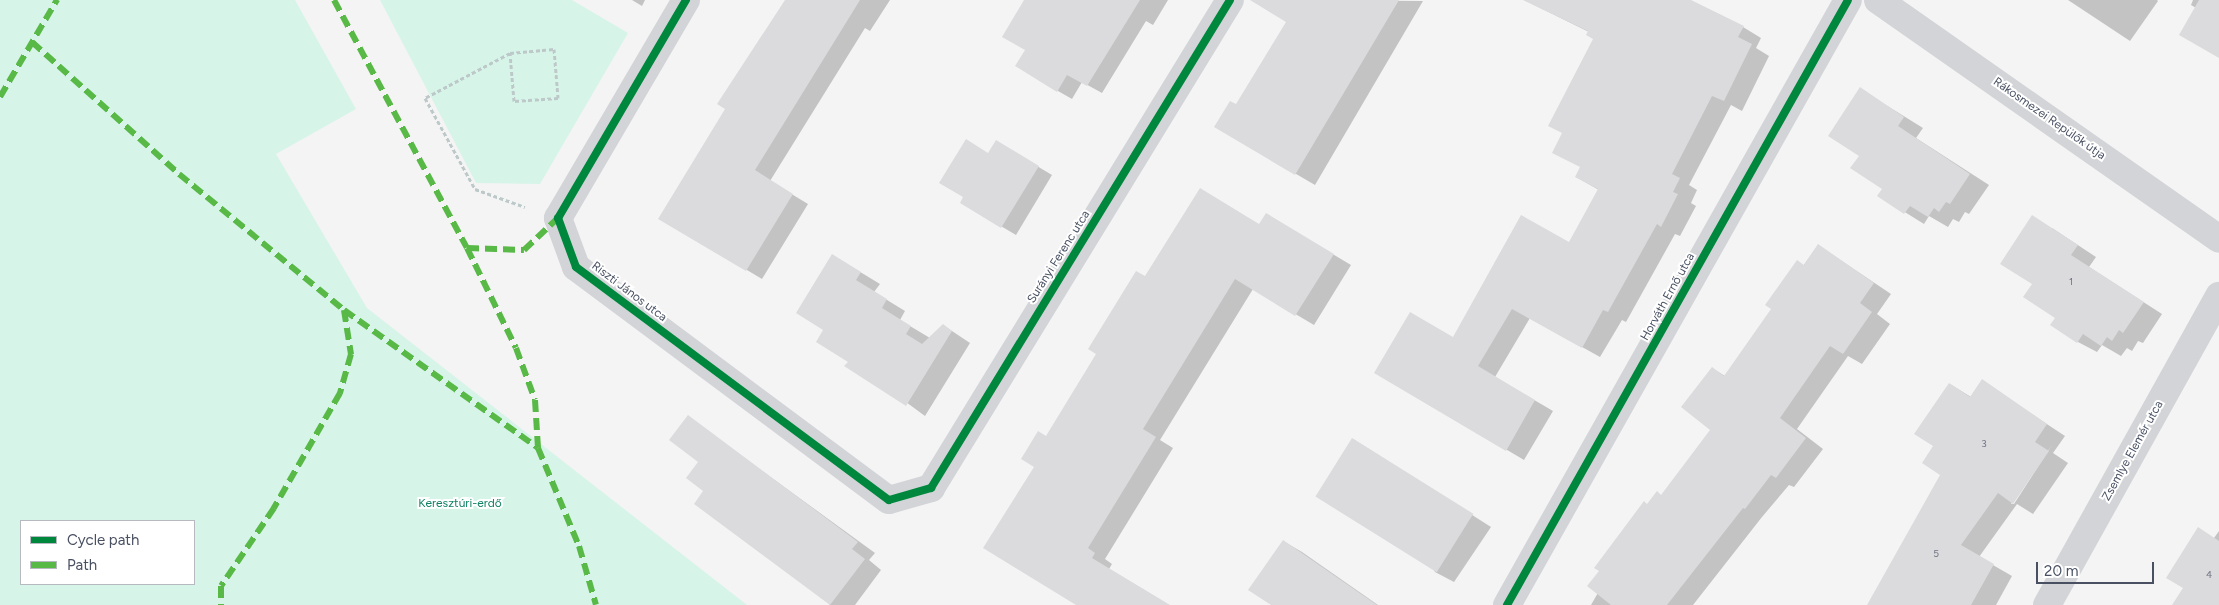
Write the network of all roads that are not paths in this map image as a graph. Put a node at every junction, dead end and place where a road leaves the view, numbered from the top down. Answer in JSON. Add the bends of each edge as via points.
{"nodes":[{"id":1,"x":686,"y":0,"type":"edge"},
{"id":2,"x":1230,"y":0,"type":"edge"},
{"id":3,"x":1848,"y":0,"type":"edge"},
{"id":4,"x":1878,"y":0,"type":"edge"},
{"id":5,"x":2219,"y":239,"type":"edge"},
{"id":6,"x":2219,"y":296,"type":"edge"},
{"id":7,"x":889,"y":500,"type":"joint"},
{"id":8,"x":1507,"y":605,"type":"edge"},
{"id":9,"x":2048,"y":605,"type":"edge"}],
"edges":[{"from":1,"to":7,"type":"street","name":"Riszti János utca","via":[[558,218],[576,267]]},
{"from":2,"to":7,"type":"street","name":"Surányi Ferenc utca","via":[[930,488]]},
{"from":3,"to":8,"type":"street","name":"Horváth Ernő utca"},
{"from":4,"to":5,"type":"street","name":"Rákosmezei Repülők útja"},
{"from":6,"to":9,"type":"street","name":"Zsemlye Elemér utca"}]}
